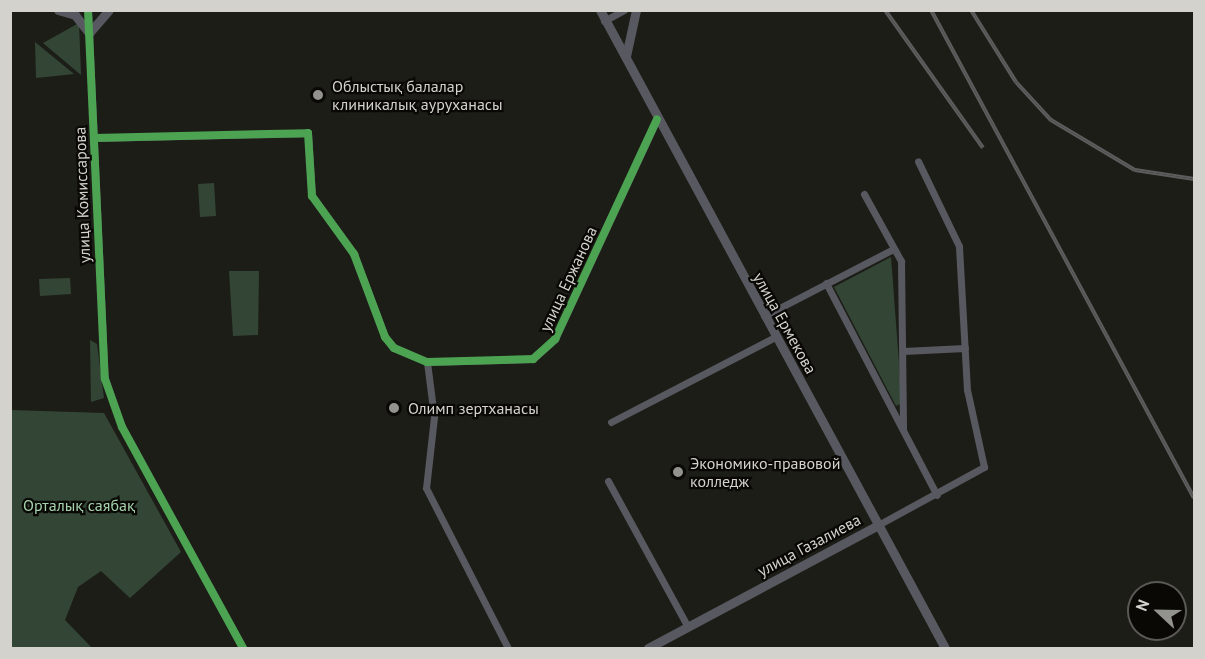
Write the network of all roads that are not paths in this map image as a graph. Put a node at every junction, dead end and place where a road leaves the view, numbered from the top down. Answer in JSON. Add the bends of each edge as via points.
{"nodes":[{"id":1,"x":58,"y":10,"type":"edge"},
{"id":2,"x":88,"y":10,"type":"edge"},
{"id":3,"x":109,"y":10,"type":"edge"},
{"id":4,"x":600,"y":10,"type":"edge"},
{"id":5,"x":624,"y":10,"type":"edge"},
{"id":6,"x":636,"y":10,"type":"edge"},
{"id":7,"x":604,"y":21,"type":"junction"},
{"id":8,"x":89,"y":33,"type":"junction"},
{"id":9,"x":626,"y":58,"type":"junction"},
{"id":10,"x":657,"y":119,"type":"junction"},
{"id":11,"x":94,"y":138,"type":"junction"},
{"id":12,"x":918,"y":161,"type":"dead end"},
{"id":13,"x":864,"y":194,"type":"dead end"},
{"id":14,"x":893,"y":249,"type":"junction"},
{"id":15,"x":825,"y":283,"type":"junction"},
{"id":16,"x":764,"y":316,"type":"junction"},
{"id":17,"x":776,"y":337,"type":"junction"},
{"id":18,"x":965,"y":348,"type":"junction"},
{"id":19,"x":903,"y":351,"type":"junction"},
{"id":20,"x":427,"y":362,"type":"junction"},
{"id":21,"x":611,"y":422,"type":"dead end"},
{"id":22,"x":903,"y":429,"type":"junction"},
{"id":23,"x":608,"y":481,"type":"dead end"},
{"id":24,"x":937,"y":495,"type":"junction"},
{"id":25,"x":878,"y":525,"type":"junction"},
{"id":26,"x":688,"y":627,"type":"junction"},
{"id":27,"x":243,"y":648,"type":"edge"},
{"id":28,"x":508,"y":648,"type":"edge"},
{"id":29,"x":648,"y":648,"type":"edge"},
{"id":30,"x":945,"y":648,"type":"edge"}],
"edges":[{"from":1,"to":8,"type":"main road","via":[[75,15]]},
{"from":2,"to":8,"type":"street","name":"улица Комиссарова"},
{"from":3,"to":8,"type":"main road"},
{"from":4,"to":7,"type":"main road","name":"улица Ермекова"},
{"from":5,"to":7,"type":"street"},
{"from":6,"to":9,"type":"main road","via":[[625,41]]},
{"from":7,"to":9,"type":"main road","name":"улица Ермекова"},
{"from":8,"to":11,"type":"street","name":"улица Комиссарова"},
{"from":9,"to":10,"type":"main road","name":"улица Ермекова"},
{"from":10,"to":16,"type":"main road","name":"улица Ермекова"},
{"from":10,"to":20,"type":"street","name":"улица Ержанова","via":[[549,350],[533,359]]},
{"from":11,"to":20,"type":"street","name":"улица Ержанова","via":[[308,133],[318,210],[354,254],[385,337],[404,354]]},
{"from":11,"to":27,"type":"street","name":"улица Комиссарова","via":[[105,379],[122,427]]},
{"from":12,"to":18,"type":"street","via":[[960,246]]},
{"from":13,"to":14,"type":"street"},
{"from":14,"to":15,"type":"street"},
{"from":14,"to":19,"type":"street","via":[[901,261]]},
{"from":15,"to":16,"type":"street"},
{"from":15,"to":22,"type":"street"},
{"from":16,"to":17,"type":"main road","name":"улица Ермекова"},
{"from":17,"to":21,"type":"street"},
{"from":17,"to":25,"type":"main road","name":"улица Ермекова"},
{"from":18,"to":19,"type":"street"},
{"from":18,"to":24,"type":"street","name":"улица Газалиева","via":[[967,390],[984,467]]},
{"from":19,"to":22,"type":"street"},
{"from":20,"to":28,"type":"street","via":[[434,417],[426,488]]},
{"from":22,"to":24,"type":"street"},
{"from":23,"to":26,"type":"street"},
{"from":24,"to":25,"type":"street","name":"улица Газалиева"},
{"from":25,"to":26,"type":"main road","name":"улица Газалиева"},
{"from":25,"to":30,"type":"main road","name":"улица Ермекова"},
{"from":26,"to":29,"type":"main road","name":"улица Газалиева"}]}
